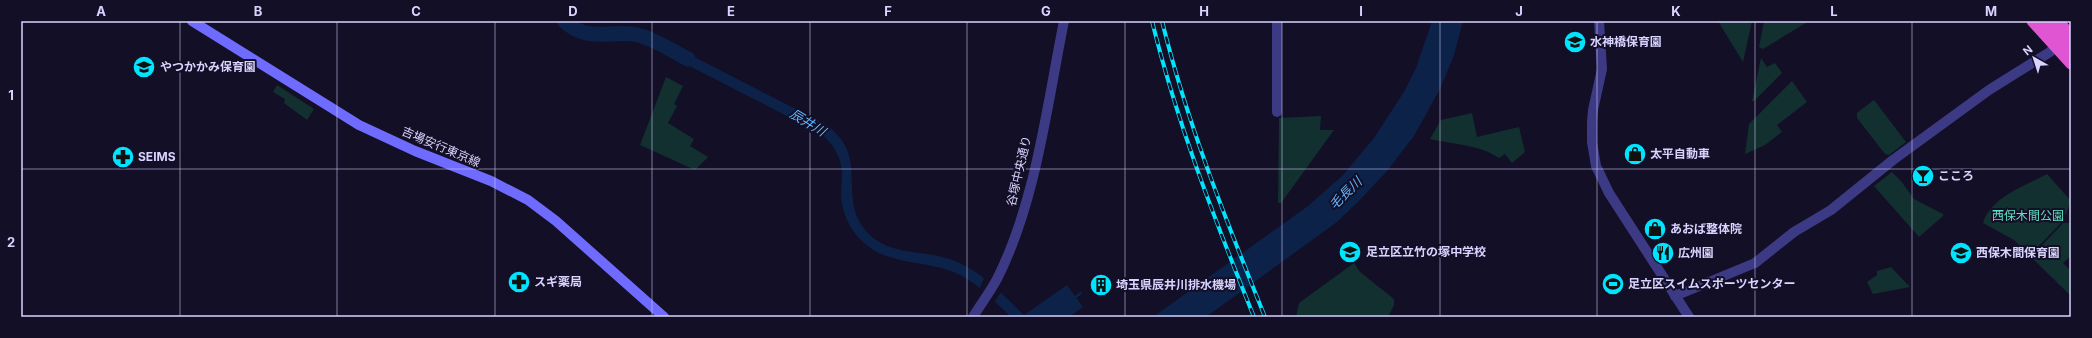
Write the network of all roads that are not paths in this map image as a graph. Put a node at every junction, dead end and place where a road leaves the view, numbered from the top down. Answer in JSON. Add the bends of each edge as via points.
{"nodes":[{"id":1,"x":192,"y":21,"type":"edge"},
{"id":2,"x":1064,"y":21,"type":"edge"},
{"id":3,"x":1277,"y":21,"type":"edge"},
{"id":4,"x":1599,"y":21,"type":"edge"},
{"id":5,"x":2032,"y":21,"type":"edge"},
{"id":6,"x":2046,"y":21,"type":"edge"},
{"id":7,"x":2058,"y":21,"type":"edge"},
{"id":8,"x":2071,"y":35,"type":"edge"},
{"id":9,"x":2055,"y":46,"type":"junction"},
{"id":10,"x":2071,"y":49,"type":"edge"},
{"id":11,"x":2071,"y":64,"type":"edge"},
{"id":12,"x":1277,"y":112,"type":"dead end"},
{"id":13,"x":1675,"y":296,"type":"junction"},
{"id":14,"x":664,"y":317,"type":"edge"},
{"id":15,"x":973,"y":317,"type":"edge"},
{"id":16,"x":1689,"y":317,"type":"edge"}],
"edges":[{"from":1,"to":14,"type":"main road","name":"吉場安行東京線","via":[[359,125],[415,151],[491,181],[528,200],[556,221]]},
{"from":2,"to":15,"type":"street","name":"谷塚中央通り","via":[[1029,189],[1014,240],[995,282]]},
{"from":3,"to":12,"type":"street"},
{"from":4,"to":13,"type":"street","via":[[1602,69],[1593,110],[1592,142],[1595,161],[1609,193]]},
{"from":5,"to":9,"type":"highway"},
{"from":6,"to":10,"type":"highway"},
{"from":7,"to":8,"type":"highway"},
{"from":9,"to":11,"type":"highway"},
{"from":9,"to":13,"type":"street","via":[[2050,52],[1953,115],[1831,210],[1794,232],[1755,262]]},
{"from":13,"to":16,"type":"street"}]}
